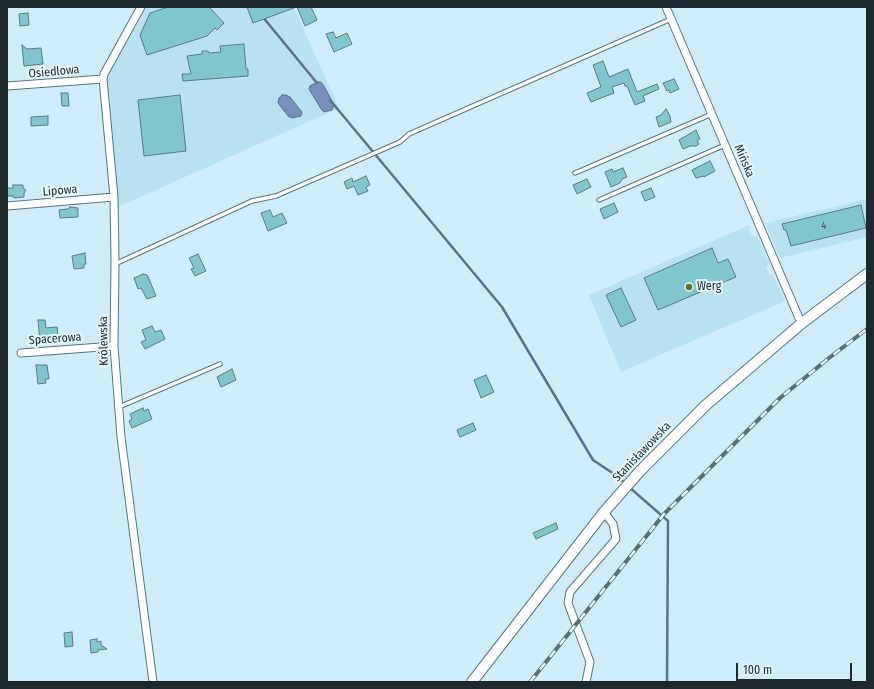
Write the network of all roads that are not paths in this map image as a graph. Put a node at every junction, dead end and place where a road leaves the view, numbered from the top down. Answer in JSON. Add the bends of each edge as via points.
{"nodes":[{"id":1,"x":141,"y":7,"type":"edge"},
{"id":2,"x":666,"y":7,"type":"edge"},
{"id":3,"x":671,"y":19,"type":"junction"},
{"id":4,"x":103,"y":79,"type":"junction"},
{"id":5,"x":7,"y":86,"type":"edge"},
{"id":6,"x":712,"y":114,"type":"junction"},
{"id":7,"x":725,"y":145,"type":"junction"},
{"id":8,"x":575,"y":173,"type":"dead end"},
{"id":9,"x":114,"y":197,"type":"junction"},
{"id":10,"x":599,"y":200,"type":"dead end"},
{"id":11,"x":7,"y":206,"type":"edge"},
{"id":12,"x":115,"y":264,"type":"junction"},
{"id":13,"x":867,"y":274,"type":"edge"},
{"id":14,"x":802,"y":323,"type":"junction"},
{"id":15,"x":114,"y":346,"type":"junction"},
{"id":16,"x":21,"y":353,"type":"dead end"},
{"id":17,"x":220,"y":364,"type":"dead end"},
{"id":18,"x":119,"y":407,"type":"junction"},
{"id":19,"x":604,"y":512,"type":"junction"},
{"id":20,"x":153,"y":682,"type":"edge"},
{"id":21,"x":472,"y":682,"type":"edge"},
{"id":22,"x":586,"y":682,"type":"edge"}],
"edges":[{"from":1,"to":4,"type":"street","name":"Królewska"},
{"from":2,"to":3,"type":"street","name":"Mińska"},
{"from":3,"to":6,"type":"street","name":"Mińska"},
{"from":3,"to":12,"type":"lane","via":[[409,134],[400,142],[276,196],[252,201]]},
{"from":4,"to":5,"type":"street","name":"Osiedlowa"},
{"from":4,"to":9,"type":"street","name":"Królewska"},
{"from":6,"to":7,"type":"street","name":"Mińska"},
{"from":6,"to":8,"type":"lane"},
{"from":7,"to":10,"type":"lane"},
{"from":7,"to":14,"type":"street","name":"Mińska"},
{"from":9,"to":11,"type":"street","name":"Lipowa"},
{"from":9,"to":12,"type":"street","name":"Królewska"},
{"from":12,"to":15,"type":"street","name":"Królewska"},
{"from":13,"to":14,"type":"street","name":"Stanisławowska"},
{"from":14,"to":19,"type":"street","name":"Stanisławowska","via":[[706,405]]},
{"from":15,"to":16,"type":"street","name":"Spacerowa"},
{"from":15,"to":18,"type":"street","name":"Królewska"},
{"from":17,"to":18,"type":"lane"},
{"from":18,"to":20,"type":"street","name":"Królewska"},
{"from":19,"to":21,"type":"street","name":"Stanisławowska"},
{"from":19,"to":22,"type":"street","via":[[613,524],[616,539],[570,592],[568,603],[590,662]]}]}
